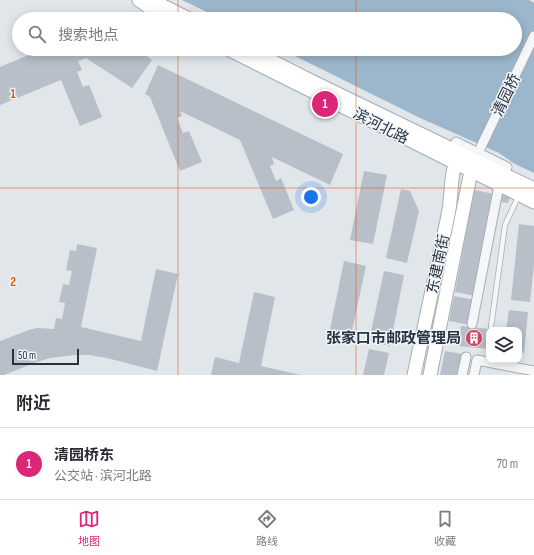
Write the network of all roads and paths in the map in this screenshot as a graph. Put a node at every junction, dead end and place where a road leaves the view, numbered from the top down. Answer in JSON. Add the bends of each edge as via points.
{"nodes":[{"id":1,"x":139,"y":0,"type":"edge"},
{"id":2,"x":154,"y":0,"type":"edge"},
{"id":3,"x":157,"y":12,"type":"edge"},
{"id":4,"x":175,"y":12,"type":"edge"},
{"id":5,"x":534,"y":36,"type":"edge"},
{"id":6,"x":243,"y":56,"type":"edge"},
{"id":7,"x":262,"y":56,"type":"edge"},
{"id":8,"x":456,"y":152,"type":"junction"},
{"id":9,"x":475,"y":162,"type":"junction"},
{"id":10,"x":503,"y":175,"type":"junction"},
{"id":11,"x":525,"y":189,"type":"edge"},
{"id":12,"x":534,"y":202,"type":"edge"},
{"id":13,"x":472,"y":324,"type":"dead end"},
{"id":14,"x":490,"y":327,"type":"dead end"},
{"id":15,"x":466,"y":357,"type":"dead end"},
{"id":16,"x":507,"y":371,"type":"edge"},
{"id":17,"x":534,"y":371,"type":"edge"},
{"id":18,"x":414,"y":375,"type":"edge"},
{"id":19,"x":430,"y":375,"type":"edge"},
{"id":20,"x":462,"y":375,"type":"edge"},
{"id":21,"x":474,"y":375,"type":"edge"}],
"edges":[{"from":1,"to":3,"type":"main road"},
{"from":2,"to":4,"type":"main road"},
{"from":5,"to":9,"type":"street","name":"清园桥"},
{"from":6,"to":8,"type":"main road","name":"滨河北路"},
{"from":7,"to":8,"type":"main road","name":"滨河北路"},
{"from":8,"to":9,"type":"main road","name":"滨河北路"},
{"from":8,"to":18,"type":"main road","name":"东建南街","via":[[447,220]]},
{"from":9,"to":10,"type":"main road","name":"滨河北路"},
{"from":9,"to":19,"type":"main road","name":"东建南街"},
{"from":10,"to":11,"type":"main road","name":"滨河北路"},
{"from":10,"to":13,"type":"street"},
{"from":11,"to":12,"type":"main road","name":"滨河北路"},
{"from":11,"to":14,"type":"lane","via":[[505,225]]},
{"from":15,"to":20,"type":"street"},
{"from":16,"to":17,"type":"street"},
{"from":16,"to":21,"type":"street","via":[[477,360]]}]}
